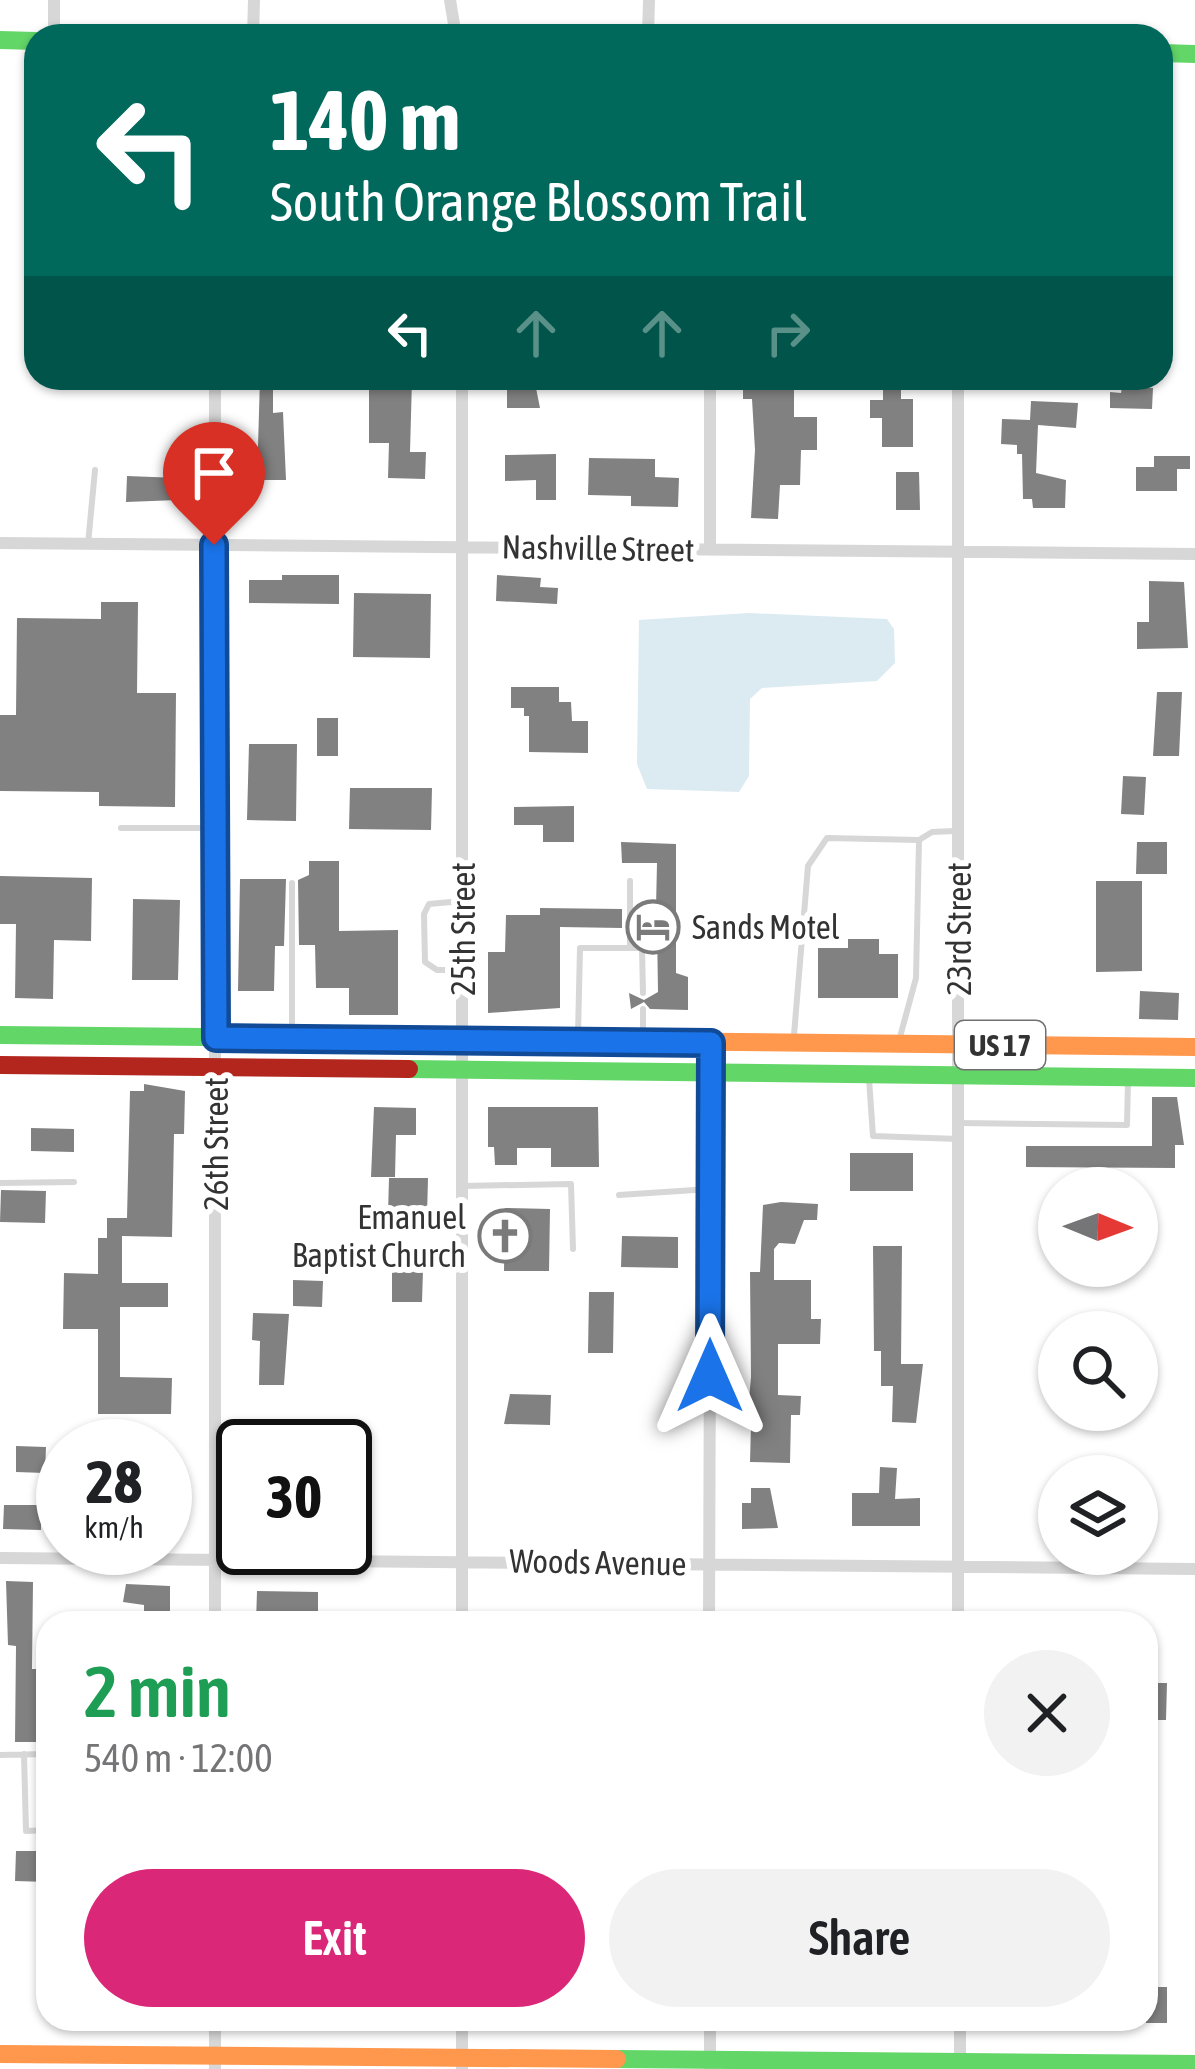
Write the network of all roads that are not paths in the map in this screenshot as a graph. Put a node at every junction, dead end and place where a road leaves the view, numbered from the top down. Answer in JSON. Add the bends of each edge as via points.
{"nodes":[{"id":1,"x":215,"y":390,"type":"edge"},
{"id":2,"x":462,"y":390,"type":"edge"},
{"id":3,"x":710,"y":390,"type":"edge"},
{"id":4,"x":958,"y":390,"type":"edge"},
{"id":5,"x":95,"y":470,"type":"dead end"},
{"id":6,"x":0,"y":543,"type":"edge"},
{"id":7,"x":88,"y":544,"type":"junction"},
{"id":8,"x":214,"y":545,"type":"junction"},
{"id":9,"x":463,"y":546,"type":"junction"},
{"id":10,"x":710,"y":550,"type":"junction"},
{"id":11,"x":958,"y":552,"type":"junction"},
{"id":12,"x":1195,"y":554,"type":"edge"},
{"id":13,"x":121,"y":828,"type":"dead end"},
{"id":14,"x":215,"y":828,"type":"junction"},
{"id":15,"x":958,"y":830,"type":"junction"},
{"id":16,"x":919,"y":840,"type":"junction"},
{"id":17,"x":630,"y":881,"type":"dead end"},
{"id":18,"x":292,"y":883,"type":"dead end"},
{"id":19,"x":463,"y":901,"type":"junction"},
{"id":20,"x":630,"y":948,"type":"junction"},
{"id":21,"x":463,"y":970,"type":"junction"},
{"id":22,"x":643,"y":993,"type":"dead end"},
{"id":23,"x":643,"y":1009,"type":"dead end"},
{"id":24,"x":0,"y":1035,"type":"edge"},
{"id":25,"x":216,"y":1038,"type":"junction"},
{"id":26,"x":292,"y":1038,"type":"junction"},
{"id":27,"x":463,"y":1040,"type":"junction"},
{"id":28,"x":578,"y":1041,"type":"junction"},
{"id":29,"x":643,"y":1042,"type":"junction"},
{"id":30,"x":711,"y":1043,"type":"junction"},
{"id":31,"x":794,"y":1043,"type":"junction"},
{"id":32,"x":900,"y":1044,"type":"junction"},
{"id":33,"x":959,"y":1045,"type":"junction"},
{"id":34,"x":1195,"y":1047,"type":"edge"},
{"id":35,"x":0,"y":1065,"type":"edge"},
{"id":36,"x":216,"y":1066,"type":"junction"},
{"id":37,"x":463,"y":1070,"type":"junction"},
{"id":38,"x":711,"y":1073,"type":"junction"},
{"id":39,"x":869,"y":1075,"type":"junction"},
{"id":40,"x":959,"y":1076,"type":"junction"},
{"id":41,"x":1128,"y":1077,"type":"junction"},
{"id":42,"x":1195,"y":1078,"type":"edge"},
{"id":43,"x":958,"y":1123,"type":"junction"},
{"id":44,"x":959,"y":1139,"type":"junction"},
{"id":45,"x":74,"y":1182,"type":"dead end"},
{"id":46,"x":0,"y":1183,"type":"edge"},
{"id":47,"x":463,"y":1186,"type":"junction"},
{"id":48,"x":710,"y":1189,"type":"junction"},
{"id":49,"x":619,"y":1195,"type":"dead end"},
{"id":50,"x":573,"y":1249,"type":"dead end"},
{"id":51,"x":372,"y":1557,"type":"edge"},
{"id":52,"x":0,"y":1558,"type":"edge"},
{"id":53,"x":215,"y":1560,"type":"junction"},
{"id":54,"x":462,"y":1561,"type":"junction"},
{"id":55,"x":709,"y":1564,"type":"junction"},
{"id":56,"x":958,"y":1566,"type":"junction"},
{"id":57,"x":1195,"y":1569,"type":"edge"},
{"id":58,"x":215,"y":1611,"type":"edge"},
{"id":59,"x":462,"y":1611,"type":"edge"},
{"id":60,"x":709,"y":1611,"type":"edge"},
{"id":61,"x":958,"y":1611,"type":"edge"},
{"id":62,"x":23,"y":1754,"type":"junction"},
{"id":63,"x":36,"y":1754,"type":"edge"},
{"id":64,"x":0,"y":1755,"type":"edge"},
{"id":65,"x":36,"y":1831,"type":"edge"},
{"id":66,"x":215,"y":2031,"type":"edge"},
{"id":67,"x":462,"y":2031,"type":"edge"},
{"id":68,"x":710,"y":2031,"type":"edge"},
{"id":69,"x":960,"y":2031,"type":"edge"},
{"id":70,"x":0,"y":2054,"type":"edge"},
{"id":71,"x":215,"y":2063,"type":"edge"},
{"id":72,"x":462,"y":2063,"type":"edge"},
{"id":73,"x":1195,"y":2064,"type":"edge"},
{"id":74,"x":710,"y":2065,"type":"edge"},
{"id":75,"x":960,"y":2066,"type":"edge"}],
"edges":[{"from":1,"to":8,"type":"street","name":"26th Street"},
{"from":2,"to":9,"type":"street","name":"25th Street"},
{"from":3,"to":10,"type":"street"},
{"from":4,"to":11,"type":"street","name":"23rd Street"},
{"from":5,"to":7,"type":"lane"},
{"from":6,"to":7,"type":"street","name":"Nashville Street"},
{"from":7,"to":8,"type":"street","name":"Nashville Street"},
{"from":8,"to":9,"type":"street","name":"Nashville Street"},
{"from":8,"to":14,"type":"street","name":"26th Street"},
{"from":9,"to":10,"type":"street","name":"Nashville Street"},
{"from":9,"to":19,"type":"street","name":"25th Street"},
{"from":10,"to":11,"type":"street","name":"Nashville Street"},
{"from":11,"to":12,"type":"street","name":"Nashville Street"},
{"from":11,"to":15,"type":"street","name":"23rd Street"},
{"from":13,"to":14,"type":"lane"},
{"from":14,"to":25,"type":"street","name":"26th Street"},
{"from":15,"to":16,"type":"lane"},
{"from":15,"to":33,"type":"street","name":"23rd Street"},
{"from":16,"to":31,"type":"lane","via":[[827,838],[818,846],[808,866]]},
{"from":16,"to":32,"type":"lane","via":[[913,1005]]},
{"from":17,"to":20,"type":"lane"},
{"from":18,"to":26,"type":"lane"},
{"from":19,"to":21,"type":"street","name":"25th Street"},
{"from":19,"to":21,"type":"lane","via":[[429,904],[424,949],[432,969]]},
{"from":20,"to":22,"type":"lane","via":[[642,947]]},
{"from":20,"to":28,"type":"lane","via":[[580,948]]},
{"from":21,"to":27,"type":"street","name":"25th Street"},
{"from":23,"to":29,"type":"lane"},
{"from":24,"to":25,"type":"main road","number":"US 17"},
{"from":25,"to":26,"type":"main road","number":"US 17"},
{"from":25,"to":36,"type":"street","name":"26th Street"},
{"from":26,"to":27,"type":"main road","number":"US 17"},
{"from":27,"to":28,"type":"main road","number":"US 17"},
{"from":27,"to":37,"type":"street","name":"25th Street"},
{"from":28,"to":29,"type":"main road","number":"US 17"},
{"from":29,"to":30,"type":"main road","number":"US 17"},
{"from":30,"to":31,"type":"main road","number":"US 17"},
{"from":30,"to":38,"type":"street"},
{"from":31,"to":32,"type":"main road","number":"US 17"},
{"from":32,"to":33,"type":"main road","number":"US 17"},
{"from":33,"to":34,"type":"main road","number":"US 17"},
{"from":33,"to":40,"type":"street","name":"23rd Street"},
{"from":35,"to":36,"type":"main road","number":"US 17"},
{"from":36,"to":37,"type":"main road","number":"US 17"},
{"from":36,"to":53,"type":"street","name":"26th Street"},
{"from":37,"to":38,"type":"main road","number":"US 17"},
{"from":37,"to":47,"type":"street","name":"25th Street"},
{"from":38,"to":39,"type":"main road","number":"US 17"},
{"from":38,"to":48,"type":"street"},
{"from":39,"to":40,"type":"main road","number":"US 17"},
{"from":39,"to":44,"type":"lane","via":[[873,1136]]},
{"from":40,"to":41,"type":"main road","number":"US 17"},
{"from":40,"to":43,"type":"street","name":"23rd Street"},
{"from":41,"to":42,"type":"main road","number":"US 17"},
{"from":41,"to":43,"type":"lane","via":[[1127,1125]]},
{"from":43,"to":44,"type":"street","name":"23rd Street"},
{"from":44,"to":56,"type":"street","name":"23rd Street"},
{"from":45,"to":46,"type":"lane"},
{"from":47,"to":50,"type":"lane","via":[[571,1184]]},
{"from":47,"to":54,"type":"street","name":"25th Street"},
{"from":48,"to":49,"type":"lane"},
{"from":48,"to":55,"type":"street"},
{"from":51,"to":54,"type":"street","name":"Woods Avenue"},
{"from":52,"to":53,"type":"street","name":"Woods Avenue"},
{"from":53,"to":58,"type":"street","name":"26th Street"},
{"from":54,"to":55,"type":"street","name":"Woods Avenue"},
{"from":54,"to":59,"type":"street","name":"25th Street"},
{"from":55,"to":56,"type":"street","name":"Woods Avenue"},
{"from":55,"to":60,"type":"street"},
{"from":56,"to":57,"type":"street","name":"Woods Avenue"},
{"from":56,"to":61,"type":"street","name":"23rd Street"},
{"from":62,"to":63,"type":"lane"},
{"from":62,"to":64,"type":"lane"},
{"from":62,"to":65,"type":"lane","via":[[26,1831]]},
{"from":66,"to":71,"type":"street"},
{"from":67,"to":72,"type":"street"},
{"from":68,"to":74,"type":"street"},
{"from":69,"to":75,"type":"street"},
{"from":70,"to":71,"type":"main road"},
{"from":71,"to":72,"type":"main road"},
{"from":72,"to":74,"type":"main road"},
{"from":73,"to":75,"type":"main road"},
{"from":74,"to":75,"type":"main road"}]}
